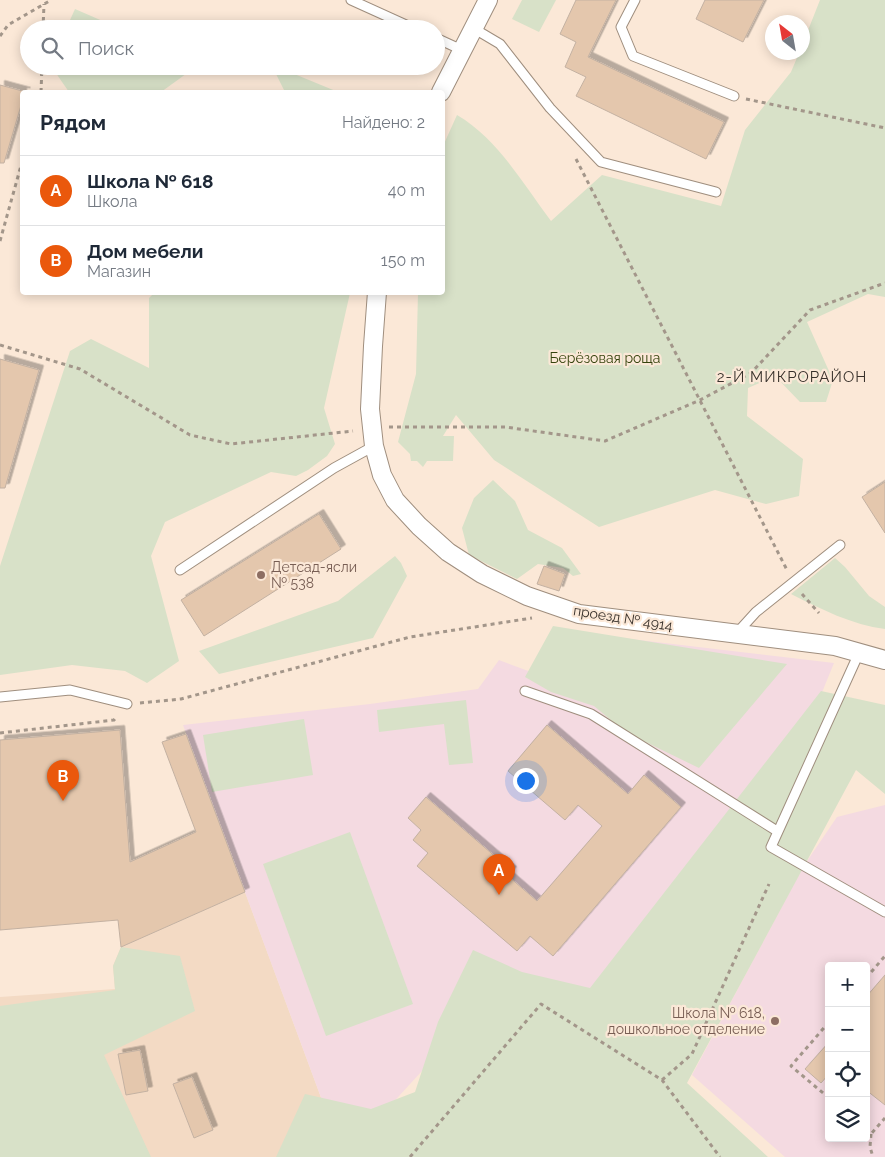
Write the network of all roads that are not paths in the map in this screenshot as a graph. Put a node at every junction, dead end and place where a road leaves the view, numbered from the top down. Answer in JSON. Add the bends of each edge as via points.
{"nodes":[{"id":1,"x":351,"y":0,"type":"edge"},
{"id":2,"x":488,"y":0,"type":"edge"},
{"id":3,"x":635,"y":0,"type":"edge"},
{"id":4,"x":395,"y":20,"type":"edge"},
{"id":5,"x":473,"y":28,"type":"junction"},
{"id":6,"x":445,"y":42,"type":"edge"},
{"id":7,"x":462,"y":50,"type":"junction"},
{"id":8,"x":442,"y":90,"type":"edge"},
{"id":9,"x":734,"y":96,"type":"road end"},
{"id":10,"x":716,"y":192,"type":"dead end"},
{"id":11,"x":377,"y":295,"type":"edge"},
{"id":12,"x":374,"y":446,"type":"junction"},
{"id":13,"x":840,"y":545,"type":"dead end"},
{"id":14,"x":180,"y":570,"type":"dead end"},
{"id":15,"x":736,"y":634,"type":"junction"},
{"id":16,"x":860,"y":653,"type":"junction"},
{"id":17,"x":885,"y":660,"type":"edge"},
{"id":18,"x":525,"y":691,"type":"dead end"},
{"id":19,"x":0,"y":697,"type":"edge"},
{"id":20,"x":127,"y":704,"type":"road end"},
{"id":21,"x":777,"y":831,"type":"junction"},
{"id":22,"x":885,"y":912,"type":"edge"}],
"edges":[{"from":1,"to":4,"type":"lane"},
{"from":2,"to":5,"type":"street"},
{"from":3,"to":9,"type":"lane","via":[[621,28],[632,56]]},
{"from":5,"to":7,"type":"street"},
{"from":5,"to":10,"type":"lane","via":[[500,44],[550,108],[601,162]]},
{"from":6,"to":7,"type":"lane"},
{"from":7,"to":8,"type":"street"},
{"from":11,"to":12,"type":"street","name":"проезд № 4914","via":[[370,409]]},
{"from":12,"to":14,"type":"lane","via":[[334,468]]},
{"from":12,"to":15,"type":"street","name":"проезд № 4914","via":[[382,475],[396,500],[448,552],[482,574],[527,596],[579,614]]},
{"from":13,"to":15,"type":"lane","via":[[756,612]]},
{"from":15,"to":16,"type":"street","name":"проезд № 4914","via":[[834,646]]},
{"from":16,"to":17,"type":"street","name":"проезд № 4914"},
{"from":16,"to":21,"type":"lane"},
{"from":18,"to":21,"type":"lane","via":[[591,714]]},
{"from":19,"to":20,"type":"lane","via":[[70,690]]},
{"from":21,"to":22,"type":"lane","via":[[771,847]]}]}
